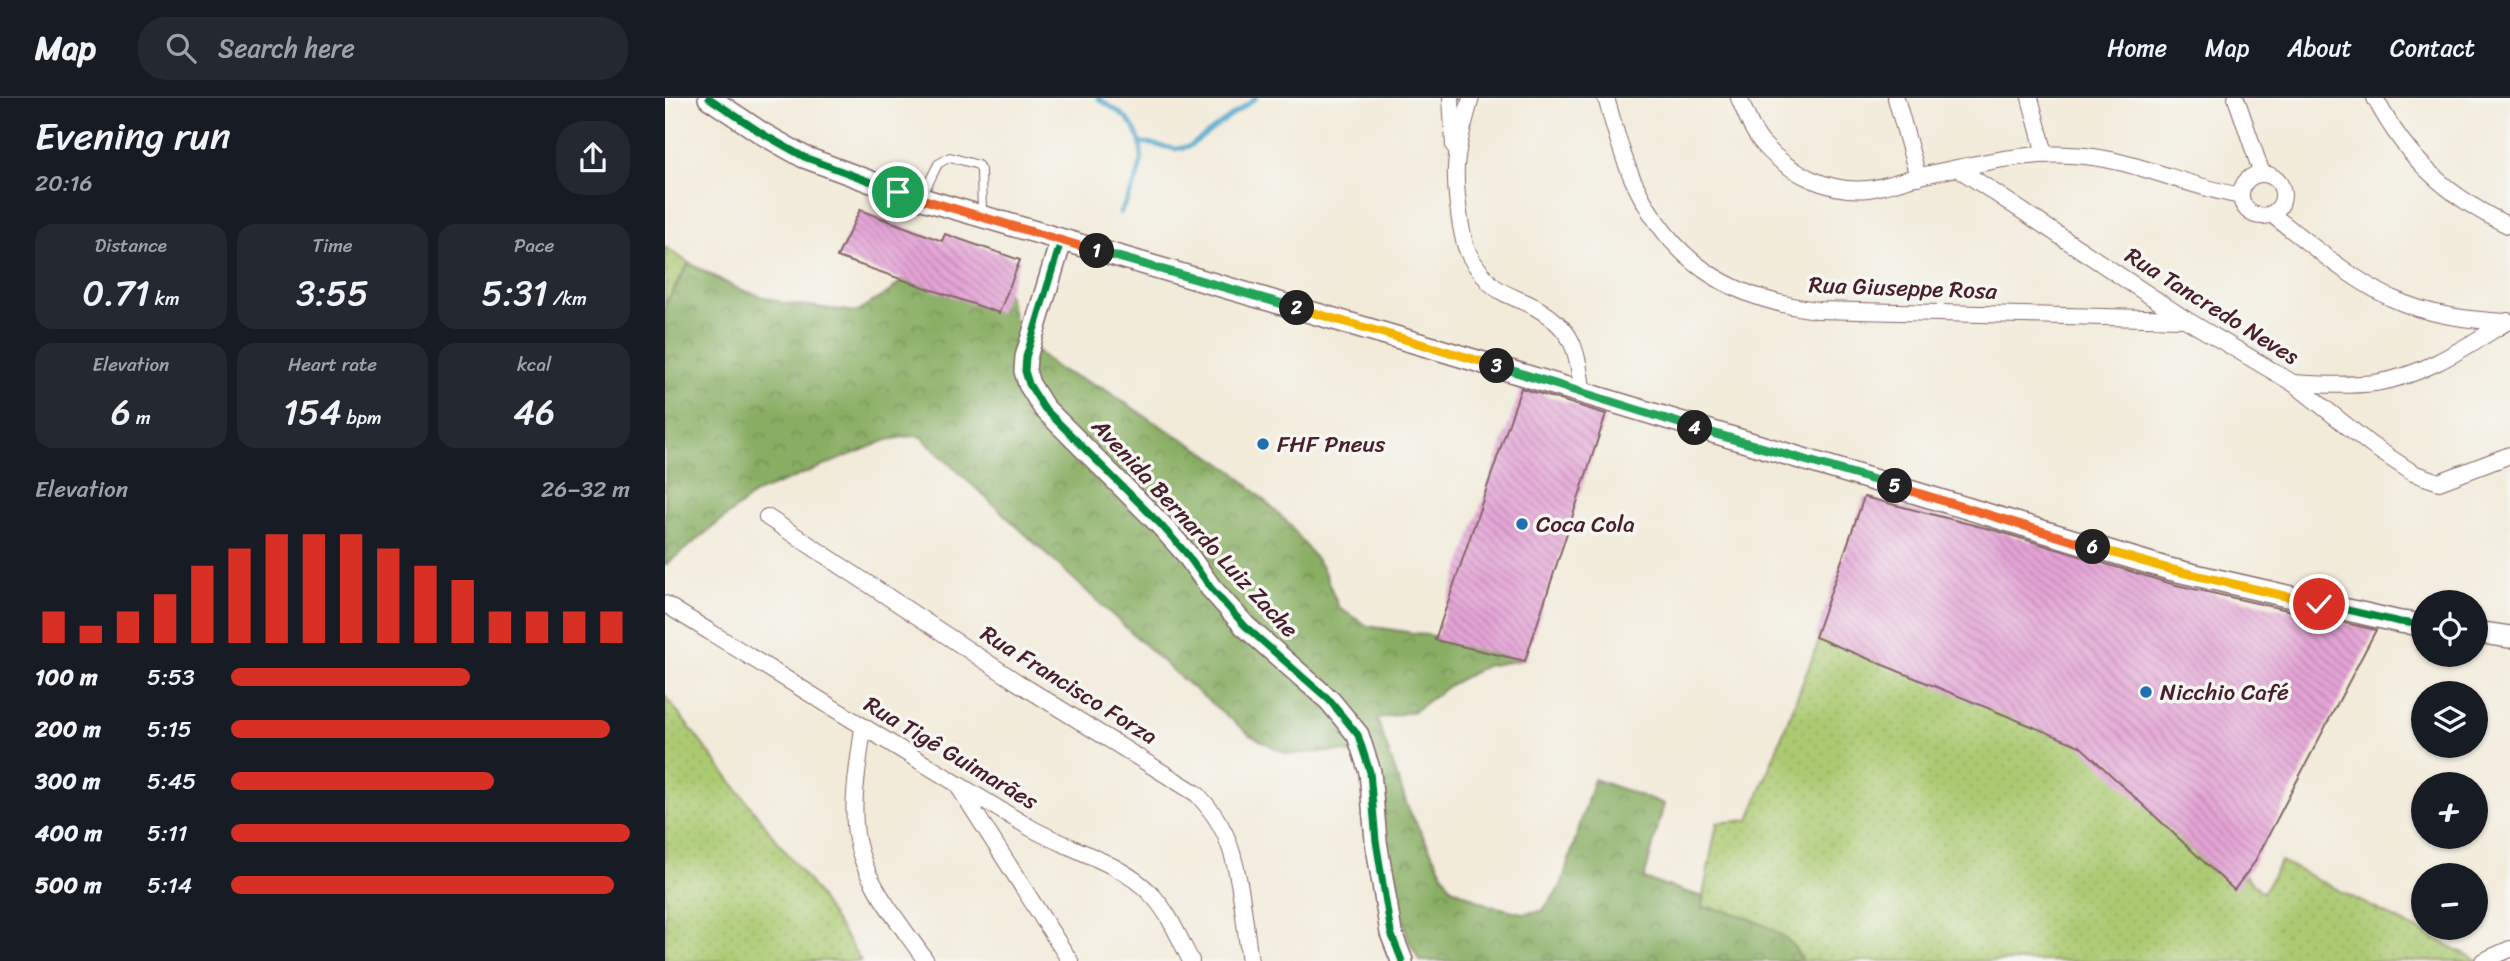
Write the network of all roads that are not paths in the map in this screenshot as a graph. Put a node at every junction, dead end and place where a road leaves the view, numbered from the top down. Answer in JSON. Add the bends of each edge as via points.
{"nodes":[{"id":1,"x":709,"y":98,"type":"edge"},
{"id":2,"x":1451,"y":98,"type":"edge"},
{"id":3,"x":1471,"y":98,"type":"edge"},
{"id":4,"x":1606,"y":98,"type":"edge"},
{"id":5,"x":1739,"y":98,"type":"edge"},
{"id":6,"x":1896,"y":98,"type":"edge"},
{"id":7,"x":2030,"y":98,"type":"edge"},
{"id":8,"x":2236,"y":98,"type":"edge"},
{"id":9,"x":2375,"y":98,"type":"edge"},
{"id":10,"x":2045,"y":154,"type":"junction"},
{"id":11,"x":1456,"y":166,"type":"junction"},
{"id":12,"x":1958,"y":169,"type":"junction"},
{"id":13,"x":2262,"y":174,"type":"junction"},
{"id":14,"x":1918,"y":177,"type":"junction"},
{"id":15,"x":2241,"y":195,"type":"junction"},
{"id":16,"x":920,"y":199,"type":"junction"},
{"id":17,"x":2271,"y":214,"type":"junction"},
{"id":18,"x":982,"y":217,"type":"junction"},
{"id":19,"x":2510,"y":226,"type":"edge"},
{"id":20,"x":1061,"y":241,"type":"junction"},
{"id":21,"x":2185,"y":319,"type":"junction"},
{"id":22,"x":2509,"y":321,"type":"edge"},
{"id":23,"x":2293,"y":383,"type":"junction"},
{"id":24,"x":1583,"y":394,"type":"junction"},
{"id":25,"x":2510,"y":455,"type":"edge"},
{"id":26,"x":767,"y":517,"type":"dead end"},
{"id":27,"x":665,"y":604,"type":"edge"},
{"id":28,"x":2411,"y":623,"type":"edge"},
{"id":29,"x":2488,"y":633,"type":"edge"},
{"id":30,"x":2510,"y":636,"type":"edge"},
{"id":31,"x":863,"y":727,"type":"junction"},
{"id":32,"x":957,"y":785,"type":"junction"},
{"id":33,"x":2510,"y":949,"type":"edge"},
{"id":34,"x":926,"y":961,"type":"edge"},
{"id":35,"x":1070,"y":961,"type":"edge"},
{"id":36,"x":1191,"y":961,"type":"edge"},
{"id":37,"x":1250,"y":961,"type":"edge"},
{"id":38,"x":1402,"y":961,"type":"edge"},
{"id":39,"x":2483,"y":961,"type":"edge"}],
"edges":[{"from":1,"to":16,"type":"street","via":[[804,157]]},
{"from":2,"to":11,"type":"street"},
{"from":3,"to":11,"type":"street"},
{"from":4,"to":21,"type":"street","name":"Rua Giuseppe Rosa","via":[[1633,180],[1656,219],[1694,264],[1727,285],[1817,310]]},
{"from":5,"to":14,"type":"street","via":[[1764,145],[1808,179],[1867,189]]},
{"from":6,"to":14,"type":"street"},
{"from":7,"to":10,"type":"street"},
{"from":8,"to":13,"type":"street"},
{"from":9,"to":19,"type":"street","via":[[2397,138],[2429,173],[2448,190]]},
{"from":10,"to":12,"type":"street"},
{"from":10,"to":15,"type":"street","via":[[2121,162]]},
{"from":11,"to":24,"type":"street","via":[[1468,252],[1489,282],[1565,330],[1576,351]]},
{"from":12,"to":14,"type":"street"},
{"from":12,"to":21,"type":"street","name":"Rua Tancredo Neves"},
{"from":13,"to":15,"type":"street","via":[[2249,178]]},
{"from":13,"to":17,"type":"street","via":[[2275,178],[2282,188],[2283,202]]},
{"from":15,"to":17,"type":"street","via":[[2250,213]]},
{"from":16,"to":18,"type":"street"},
{"from":16,"to":18,"type":"lane","via":[[945,159],[978,165]]},
{"from":17,"to":22,"type":"street","via":[[2390,297],[2442,315]]},
{"from":18,"to":20,"type":"street"},
{"from":20,"to":24,"type":"street"},
{"from":20,"to":38,"type":"street","name":"Avenida Bernardo Luiz Zache","via":[[1026,357],[1029,384],[1044,408],[1161,525],[1245,626],[1330,701],[1358,735],[1370,772],[1375,841],[1391,933]]},
{"from":21,"to":23,"type":"street","name":"Rua Tancredo Neves"},
{"from":22,"to":23,"type":"street","via":[[2447,359],[2378,382],[2336,386]]},
{"from":23,"to":25,"type":"street","name":"Rua Tancredo Neves","via":[[2413,474],[2439,482]]},
{"from":24,"to":28,"type":"street","via":[[2169,569]]},
{"from":26,"to":37,"type":"street","name":"Rua Francisco Forza","via":[[1197,794],[1225,834]]},
{"from":27,"to":31,"type":"street","name":"Rua Tigê Guimarães"},
{"from":29,"to":30,"type":"street"},
{"from":31,"to":32,"type":"street","name":"Rua Tigê Guimarães"},
{"from":31,"to":34,"type":"street","via":[[854,811],[857,840],[874,884]]},
{"from":32,"to":35,"type":"street"},
{"from":32,"to":36,"type":"street","name":"Rua Tigê Guimarães","via":[[1149,891]]},
{"from":33,"to":39,"type":"street"}]}
